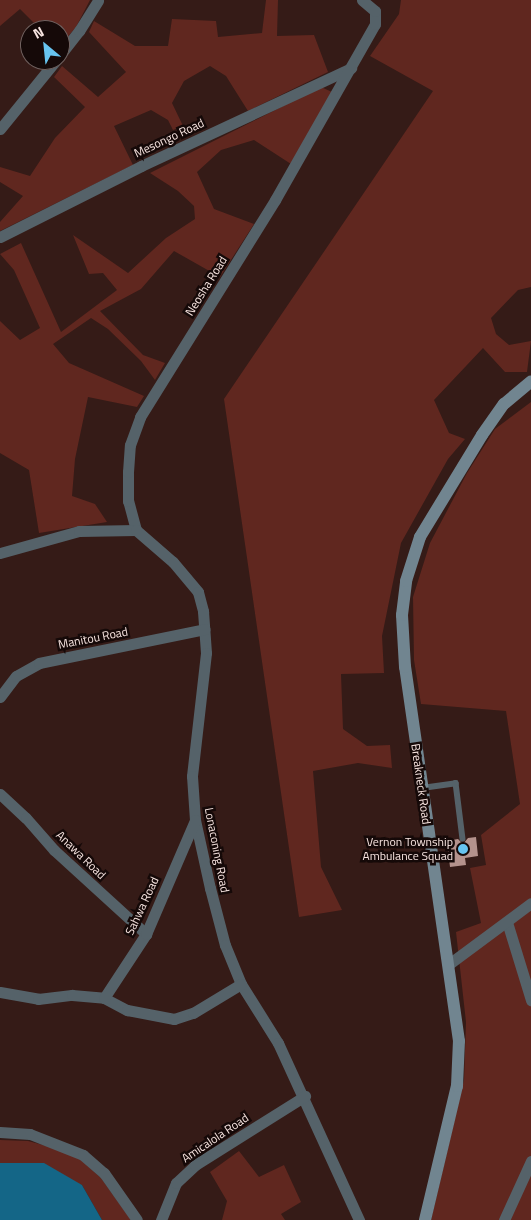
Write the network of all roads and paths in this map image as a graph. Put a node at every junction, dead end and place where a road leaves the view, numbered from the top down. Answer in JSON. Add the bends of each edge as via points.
{"nodes":[{"id":1,"x":98,"y":0,"type":"edge"},
{"id":2,"x":362,"y":0,"type":"edge"},
{"id":3,"x":70,"y":42,"type":"edge"},
{"id":4,"x":351,"y":68,"type":"junction"},
{"id":5,"x":48,"y":70,"type":"edge"},
{"id":6,"x":0,"y":129,"type":"edge"},
{"id":7,"x":0,"y":237,"type":"edge"},
{"id":8,"x":531,"y":381,"type":"edge"},
{"id":9,"x":136,"y":530,"type":"junction"},
{"id":10,"x":0,"y":553,"type":"edge"},
{"id":11,"x":205,"y":629,"type":"junction"},
{"id":12,"x":0,"y":697,"type":"edge"},
{"id":13,"x":422,"y":788,"type":"junction"},
{"id":14,"x":0,"y":794,"type":"edge"},
{"id":15,"x":195,"y":820,"type":"junction"},
{"id":16,"x":463,"y":839,"type":"dead end"},
{"id":17,"x":531,"y":903,"type":"edge"},
{"id":18,"x":507,"y":922,"type":"junction"},
{"id":19,"x":146,"y":934,"type":"junction"},
{"id":20,"x":449,"y":964,"type":"junction"},
{"id":21,"x":241,"y":984,"type":"junction"},
{"id":22,"x":0,"y":992,"type":"edge"},
{"id":23,"x":104,"y":998,"type":"junction"},
{"id":24,"x":531,"y":1000,"type":"edge"},
{"id":25,"x":305,"y":1096,"type":"junction"},
{"id":26,"x":0,"y":1132,"type":"edge"},
{"id":27,"x":531,"y":1161,"type":"edge"},
{"id":28,"x":137,"y":1220,"type":"edge"},
{"id":29,"x":161,"y":1220,"type":"edge"},
{"id":30,"x":359,"y":1220,"type":"edge"},
{"id":31,"x":425,"y":1220,"type":"edge"},
{"id":32,"x":504,"y":1220,"type":"edge"}],
"edges":[{"from":1,"to":3,"type":"street"},
{"from":2,"to":4,"type":"street","name":"Neosha Road","via":[[375,12],[375,24]]},
{"from":4,"to":7,"type":"street","name":"Mesongo Road","via":[[141,166]]},
{"from":4,"to":9,"type":"street","name":"Neosha Road","via":[[276,200],[140,417],[130,444],[128,472],[128,501]]},
{"from":5,"to":6,"type":"street"},
{"from":8,"to":13,"type":"street","name":"Breakneck Road","via":[[504,404],[482,435],[420,537],[406,581],[402,615],[405,667]]},
{"from":9,"to":10,"type":"street","via":[[79,531]]},
{"from":9,"to":11,"type":"street","name":"Lonaconing Road","via":[[173,562],[198,592]]},
{"from":11,"to":12,"type":"street","name":"Manitou Road","via":[[39,663],[21,672]]},
{"from":11,"to":15,"type":"street","name":"Lonaconing Road","via":[[206,653],[192,776]]},
{"from":13,"to":16,"type":"lane","via":[[456,783]]},
{"from":13,"to":20,"type":"street","name":"Breakneck Road"},
{"from":14,"to":19,"type":"street","name":"Anawa Road","via":[[54,850]]},
{"from":15,"to":19,"type":"street","name":"Sahwa Road"},
{"from":15,"to":21,"type":"street","name":"Lonaconing Road","via":[[225,945]]},
{"from":17,"to":18,"type":"street"},
{"from":18,"to":20,"type":"street"},
{"from":18,"to":24,"type":"street"},
{"from":19,"to":23,"type":"street","name":"Sahwa Road"},
{"from":20,"to":31,"type":"street","name":"Breakneck Road","via":[[458,1041],[457,1086]]},
{"from":21,"to":23,"type":"street","via":[[194,1012],[174,1019],[127,1010]]},
{"from":21,"to":25,"type":"street","name":"Lonaconing Road","via":[[278,1043]]},
{"from":22,"to":23,"type":"street","via":[[38,999],[72,995]]},
{"from":25,"to":29,"type":"street","name":"Amicalola Road","via":[[194,1165],[176,1184]]},
{"from":25,"to":30,"type":"street","name":"Lonaconing Road"},
{"from":26,"to":28,"type":"street","via":[[30,1134],[83,1155],[104,1173]]},
{"from":27,"to":32,"type":"street"}]}
